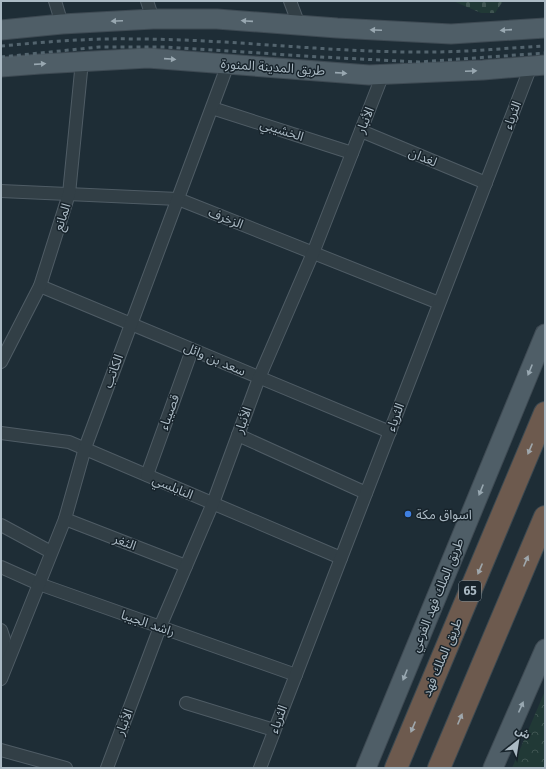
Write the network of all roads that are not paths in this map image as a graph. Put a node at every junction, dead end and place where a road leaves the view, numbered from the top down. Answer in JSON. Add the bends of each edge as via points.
{"nodes":[{"id":1,"x":55,"y":1,"type":"edge"},
{"id":2,"x":147,"y":1,"type":"edge"},
{"id":3,"x":290,"y":1,"type":"edge"},
{"id":4,"x":153,"y":19,"type":"junction"},
{"id":5,"x":62,"y":24,"type":"junction"},
{"id":6,"x":299,"y":25,"type":"junction"},
{"id":7,"x":545,"y":28,"type":"edge"},
{"id":8,"x":1,"y":30,"type":"edge"},
{"id":9,"x":82,"y":61,"type":"junction"},
{"id":10,"x":228,"y":64,"type":"junction"},
{"id":11,"x":538,"y":66,"type":"edge"},
{"id":12,"x":1,"y":67,"type":"edge"},
{"id":13,"x":383,"y":74,"type":"junction"},
{"id":14,"x":212,"y":108,"type":"junction"},
{"id":15,"x":361,"y":131,"type":"junction"},
{"id":16,"x":352,"y":153,"type":"junction"},
{"id":17,"x":486,"y":183,"type":"junction"},
{"id":18,"x":1,"y":191,"type":"edge"},
{"id":19,"x":69,"y":194,"type":"junction"},
{"id":20,"x":178,"y":199,"type":"junction"},
{"id":21,"x":313,"y":253,"type":"junction"},
{"id":22,"x":40,"y":286,"type":"junction"},
{"id":23,"x":439,"y":303,"type":"junction"},
{"id":24,"x":131,"y":324,"type":"junction"},
{"id":25,"x":545,"y":334,"type":"edge"},
{"id":26,"x":192,"y":350,"type":"junction"},
{"id":27,"x":1,"y":362,"type":"edge"},
{"id":28,"x":259,"y":378,"type":"junction"},
{"id":29,"x":545,"y":413,"type":"edge"},
{"id":30,"x":390,"y":432,"type":"junction"},
{"id":31,"x":1,"y":433,"type":"edge"},
{"id":32,"x":238,"y":435,"type":"junction"},
{"id":33,"x":85,"y":448,"type":"junction"},
{"id":34,"x":147,"y":475,"type":"junction"},
{"id":35,"x":366,"y":493,"type":"junction"},
{"id":36,"x":213,"y":503,"type":"junction"},
{"id":37,"x":545,"y":517,"type":"edge"},
{"id":38,"x":65,"y":519,"type":"junction"},
{"id":39,"x":1,"y":526,"type":"edge"},
{"id":40,"x":51,"y":552,"type":"junction"},
{"id":41,"x":341,"y":558,"type":"junction"},
{"id":42,"x":186,"y":566,"type":"junction"},
{"id":43,"x":1,"y":567,"type":"edge"},
{"id":44,"x":38,"y":584,"type":"junction"},
{"id":45,"x":160,"y":627,"type":"junction"},
{"id":46,"x":1,"y":630,"type":"edge"},
{"id":47,"x":545,"y":649,"type":"edge"},
{"id":48,"x":1,"y":658,"type":"edge"},
{"id":49,"x":296,"y":675,"type":"junction"},
{"id":50,"x":1,"y":679,"type":"edge"},
{"id":51,"x":186,"y":704,"type":"dead end"},
{"id":52,"x":274,"y":730,"type":"junction"},
{"id":53,"x":1,"y":750,"type":"edge"},
{"id":54,"x":34,"y":763,"type":"edge"},
{"id":55,"x":66,"y":768,"type":"edge"},
{"id":56,"x":107,"y":768,"type":"edge"},
{"id":57,"x":260,"y":768,"type":"edge"},
{"id":58,"x":366,"y":768,"type":"edge"},
{"id":59,"x":396,"y":768,"type":"edge"},
{"id":60,"x":439,"y":768,"type":"edge"},
{"id":61,"x":494,"y":768,"type":"edge"}],
"edges":[{"from":1,"to":5,"type":"street"},
{"from":2,"to":4,"type":"street"},
{"from":3,"to":6,"type":"street"},
{"from":4,"to":5,"type":"main road","one_way":true},
{"from":6,"to":4,"type":"main road","one_way":true,"via":[[217,19]]},
{"from":5,"to":8,"type":"main road"},
{"from":7,"to":6,"type":"main road","one_way":true,"via":[[451,34]]},
{"from":9,"to":10,"type":"main road","name":"طريق المدينة المنورة","one_way":true,"via":[[148,58]]},
{"from":12,"to":9,"type":"main road","name":"طريق المدينة المنورة","one_way":true},
{"from":9,"to":19,"type":"street","name":"المانع"},
{"from":10,"to":13,"type":"main road","name":"طريق المدينة المنورة","one_way":true},
{"from":10,"to":14,"type":"street","name":"الكاتب"},
{"from":13,"to":11,"type":"main road","name":"طريق المدينة المنورة","one_way":true},
{"from":11,"to":17,"type":"street","name":"الثرياء"},
{"from":13,"to":15,"type":"street","name":"الأنبار"},
{"from":14,"to":16,"type":"street","name":"الخشيبي"},
{"from":14,"to":20,"type":"street","name":"الكاتب"},
{"from":15,"to":16,"type":"street","name":"الأنبار"},
{"from":15,"to":17,"type":"street","name":"لغدان"},
{"from":16,"to":21,"type":"street","name":"الأنبار"},
{"from":17,"to":23,"type":"street","name":"الثرياء"},
{"from":18,"to":19,"type":"street","name":"الزخرف"},
{"from":19,"to":20,"type":"street","name":"الزخرف"},
{"from":19,"to":22,"type":"street","name":"المانع"},
{"from":20,"to":21,"type":"street","name":"الزخرف"},
{"from":20,"to":24,"type":"street","name":"الكاتب"},
{"from":21,"to":23,"type":"street","name":"الزخرف"},
{"from":21,"to":28,"type":"street","name":"الأنبار"},
{"from":22,"to":24,"type":"street","name":"سعد بن وائل"},
{"from":22,"to":27,"type":"street","name":"المانع"},
{"from":23,"to":30,"type":"street","name":"الثرياء"},
{"from":24,"to":26,"type":"street","name":"سعد بن وائل"},
{"from":24,"to":33,"type":"street","name":"الكاتب"},
{"from":25,"to":58,"type":"main road","name":"طريق الملك فهد الفرعي","one_way":true},
{"from":26,"to":28,"type":"street","name":"سعد بن وائل"},
{"from":26,"to":34,"type":"street","name":"قصيباء"},
{"from":28,"to":30,"type":"street","name":"سعد بن وائل"},
{"from":28,"to":32,"type":"street","name":"الأنبار"},
{"from":29,"to":59,"type":"highway","name":"طريق الملك فهد","number":"65","one_way":true},
{"from":30,"to":35,"type":"street","name":"الثرياء"},
{"from":31,"to":33,"type":"street","name":"النابلسي","via":[[69,442]]},
{"from":32,"to":35,"type":"street"},
{"from":32,"to":36,"type":"street","name":"الأنبار"},
{"from":33,"to":34,"type":"street","name":"النابلسي"},
{"from":33,"to":38,"type":"street","name":"الكاتب"},
{"from":34,"to":36,"type":"street","name":"النابلسي"},
{"from":35,"to":41,"type":"street","name":"الثرياء"},
{"from":36,"to":41,"type":"street","name":"النابلسي"},
{"from":36,"to":42,"type":"street","name":"الأنبار"},
{"from":60,"to":37,"type":"highway","one_way":true},
{"from":38,"to":40,"type":"street","name":"الكاتب"},
{"from":38,"to":42,"type":"street","name":"الثغر"},
{"from":39,"to":40,"type":"street"},
{"from":40,"to":44,"type":"street","name":"الكاتب"},
{"from":41,"to":49,"type":"street","name":"الثرياء"},
{"from":42,"to":45,"type":"street","name":"الأنبار"},
{"from":43,"to":44,"type":"street","name":"راشد الجيبا"},
{"from":44,"to":45,"type":"street","name":"راشد الجيبا"},
{"from":44,"to":50,"type":"street","name":"الكاتب"},
{"from":45,"to":49,"type":"street","name":"راشد الجيبا"},
{"from":45,"to":56,"type":"street","name":"الأنبار"},
{"from":46,"to":48,"type":"street","via":[[4,640]]},
{"from":61,"to":47,"type":"main road","one_way":true},
{"from":49,"to":52,"type":"street","name":"الثرياء"},
{"from":51,"to":52,"type":"street"},
{"from":52,"to":57,"type":"street","name":"الثرياء"},
{"from":53,"to":54,"type":"street"},
{"from":54,"to":55,"type":"street"}]}
